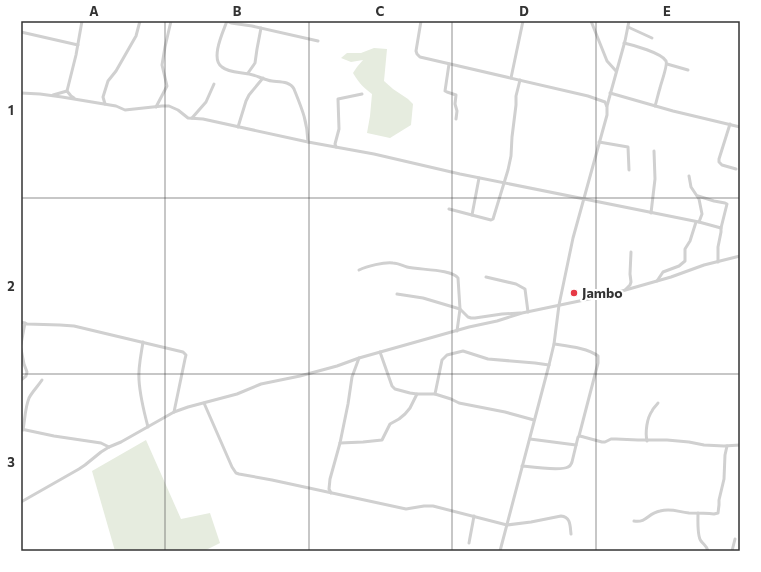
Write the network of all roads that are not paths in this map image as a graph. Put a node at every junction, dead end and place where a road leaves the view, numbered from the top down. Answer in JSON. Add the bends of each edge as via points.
{"nodes":[{"id":1,"x":82,"y":21,"type":"edge"},
{"id":2,"x":140,"y":21,"type":"edge"},
{"id":3,"x":171,"y":21,"type":"edge"},
{"id":4,"x":227,"y":21,"type":"edge"},
{"id":5,"x":421,"y":21,"type":"edge"},
{"id":6,"x":523,"y":21,"type":"edge"},
{"id":7,"x":591,"y":21,"type":"edge"},
{"id":8,"x":629,"y":21,"type":"edge"},
{"id":9,"x":240,"y":22,"type":"edge"},
{"id":10,"x":628,"y":27,"type":"junction"},
{"id":11,"x":261,"y":28,"type":"junction"},
{"id":12,"x":21,"y":32,"type":"edge"},
{"id":13,"x":652,"y":38,"type":"dead end"},
{"id":14,"x":318,"y":42,"type":"dead end"},
{"id":15,"x":624,"y":43,"type":"junction"},
{"id":16,"x":78,"y":45,"type":"junction"},
{"id":17,"x":449,"y":64,"type":"junction"},
{"id":18,"x":667,"y":64,"type":"junction"},
{"id":19,"x":688,"y":70,"type":"dead end"},
{"id":20,"x":616,"y":71,"type":"junction"},
{"id":21,"x":248,"y":73,"type":"junction"},
{"id":22,"x":263,"y":78,"type":"junction"},
{"id":23,"x":511,"y":78,"type":"junction"},
{"id":24,"x":520,"y":80,"type":"junction"},
{"id":25,"x":214,"y":84,"type":"dead end"},
{"id":26,"x":67,"y":90,"type":"junction"},
{"id":27,"x":21,"y":92,"type":"edge"},
{"id":28,"x":362,"y":94,"type":"dead end"},
{"id":29,"x":610,"y":94,"type":"junction"},
{"id":30,"x":50,"y":95,"type":"junction"},
{"id":31,"x":75,"y":99,"type":"junction"},
{"id":32,"x":105,"y":104,"type":"junction"},
{"id":33,"x":607,"y":106,"type":"junction"},
{"id":34,"x":655,"y":106,"type":"junction"},
{"id":35,"x":156,"y":107,"type":"junction"},
{"id":36,"x":192,"y":118,"type":"junction"},
{"id":37,"x":456,"y":119,"type":"dead end"},
{"id":38,"x":730,"y":124,"type":"junction"},
{"id":39,"x":238,"y":127,"type":"junction"},
{"id":40,"x":740,"y":127,"type":"edge"},
{"id":41,"x":308,"y":142,"type":"junction"},
{"id":42,"x":599,"y":142,"type":"junction"},
{"id":43,"x":336,"y":147,"type":"junction"},
{"id":44,"x":654,"y":151,"type":"dead end"},
{"id":45,"x":736,"y":169,"type":"dead end"},
{"id":46,"x":629,"y":170,"type":"dead end"},
{"id":47,"x":689,"y":176,"type":"dead end"},
{"id":48,"x":479,"y":178,"type":"junction"},
{"id":49,"x":504,"y":182,"type":"junction"},
{"id":50,"x":698,"y":196,"type":"junction"},
{"id":51,"x":584,"y":200,"type":"junction"},
{"id":52,"x":449,"y":209,"type":"dead end"},
{"id":53,"x":651,"y":213,"type":"junction"},
{"id":54,"x":472,"y":215,"type":"junction"},
{"id":55,"x":698,"y":222,"type":"junction"},
{"id":56,"x":721,"y":228,"type":"junction"},
{"id":57,"x":631,"y":252,"type":"dead end"},
{"id":58,"x":740,"y":256,"type":"edge"},
{"id":59,"x":718,"y":262,"type":"junction"},
{"id":60,"x":359,"y":270,"type":"dead end"},
{"id":61,"x":486,"y":277,"type":"dead end"},
{"id":62,"x":657,"y":281,"type":"junction"},
{"id":63,"x":625,"y":291,"type":"junction"},
{"id":64,"x":397,"y":294,"type":"dead end"},
{"id":65,"x":559,"y":305,"type":"junction"},
{"id":66,"x":460,"y":309,"type":"junction"},
{"id":67,"x":528,"y":312,"type":"junction"},
{"id":68,"x":522,"y":313,"type":"junction"},
{"id":69,"x":21,"y":322,"type":"edge"},
{"id":70,"x":25,"y":323,"type":"junction"},
{"id":71,"x":457,"y":331,"type":"junction"},
{"id":72,"x":143,"y":342,"type":"junction"},
{"id":73,"x":21,"y":344,"type":"edge"},
{"id":74,"x":554,"y":344,"type":"junction"},
{"id":75,"x":21,"y":349,"type":"edge"},
{"id":76,"x":380,"y":352,"type":"junction"},
{"id":77,"x":358,"y":358,"type":"junction"},
{"id":78,"x":549,"y":365,"type":"junction"},
{"id":79,"x":21,"y":380,"type":"edge"},
{"id":80,"x":42,"y":380,"type":"dead end"},
{"id":81,"x":417,"y":394,"type":"junction"},
{"id":82,"x":435,"y":394,"type":"junction"},
{"id":83,"x":204,"y":403,"type":"junction"},
{"id":84,"x":658,"y":403,"type":"dead end"},
{"id":85,"x":174,"y":412,"type":"junction"},
{"id":86,"x":534,"y":420,"type":"junction"},
{"id":87,"x":148,"y":427,"type":"junction"},
{"id":88,"x":22,"y":429,"type":"edge"},
{"id":89,"x":579,"y":436,"type":"junction"},
{"id":90,"x":530,"y":440,"type":"junction"},
{"id":91,"x":647,"y":441,"type":"junction"},
{"id":92,"x":340,"y":443,"type":"junction"},
{"id":93,"x":576,"y":445,"type":"junction"},
{"id":94,"x":740,"y":445,"type":"edge"},
{"id":95,"x":727,"y":446,"type":"junction"},
{"id":96,"x":109,"y":447,"type":"junction"},
{"id":97,"x":522,"y":466,"type":"junction"},
{"id":98,"x":331,"y":493,"type":"junction"},
{"id":99,"x":21,"y":502,"type":"edge"},
{"id":100,"x":698,"y":513,"type":"junction"},
{"id":101,"x":474,"y":516,"type":"junction"},
{"id":102,"x":634,"y":521,"type":"dead end"},
{"id":103,"x":507,"y":524,"type":"junction"},
{"id":104,"x":571,"y":534,"type":"dead end"},
{"id":105,"x":735,"y":539,"type":"dead end"},
{"id":106,"x":469,"y":543,"type":"dead end"},
{"id":107,"x":500,"y":551,"type":"edge"},
{"id":108,"x":708,"y":551,"type":"edge"},
{"id":109,"x":732,"y":551,"type":"edge"}],
"edges":[{"from":1,"to":16,"type":"street"},
{"from":2,"to":32,"type":"street","via":[[136,36],[108,82],[103,97]]},
{"from":3,"to":35,"type":"street","via":[[162,65],[166,86]]},
{"from":4,"to":9,"type":"street"},
{"from":4,"to":21,"type":"street","via":[[217,53],[218,64],[223,68]]},
{"from":5,"to":17,"type":"street","via":[[416,45],[417,54]]},
{"from":6,"to":23,"type":"street"},
{"from":7,"to":20,"type":"street","via":[[607,61]]},
{"from":8,"to":10,"type":"street"},
{"from":9,"to":11,"type":"street"},
{"from":10,"to":13,"type":"street"},
{"from":10,"to":15,"type":"street"},
{"from":11,"to":14,"type":"street"},
{"from":11,"to":21,"type":"street","via":[[255,63]]},
{"from":12,"to":16,"type":"street"},
{"from":15,"to":18,"type":"street","via":[[661,56]]},
{"from":15,"to":20,"type":"street"},
{"from":16,"to":26,"type":"street"},
{"from":17,"to":23,"type":"street"},
{"from":17,"to":37,"type":"street","via":[[445,91],[456,95]]},
{"from":18,"to":19,"type":"street"},
{"from":18,"to":34,"type":"street"},
{"from":20,"to":29,"type":"street"},
{"from":21,"to":22,"type":"street"},
{"from":22,"to":39,"type":"street","via":[[249,95]]},
{"from":22,"to":41,"type":"street","via":[[287,83],[293,87],[306,121]]},
{"from":23,"to":24,"type":"street"},
{"from":24,"to":33,"type":"street","via":[[597,99],[605,102]]},
{"from":24,"to":49,"type":"street","via":[[516,96],[511,156]]},
{"from":25,"to":36,"type":"street","via":[[206,102]]},
{"from":26,"to":30,"type":"street"},
{"from":26,"to":31,"type":"street"},
{"from":27,"to":30,"type":"street"},
{"from":28,"to":43,"type":"street","via":[[338,99],[339,129]]},
{"from":29,"to":33,"type":"street"},
{"from":29,"to":34,"type":"street"},
{"from":30,"to":31,"type":"street"},
{"from":31,"to":32,"type":"street"},
{"from":32,"to":35,"type":"street","via":[[127,110]]},
{"from":33,"to":42,"type":"street"},
{"from":34,"to":38,"type":"street"},
{"from":35,"to":36,"type":"street","via":[[173,107],[186,117]]},
{"from":36,"to":39,"type":"street"},
{"from":38,"to":40,"type":"street"},
{"from":38,"to":45,"type":"street","via":[[718,162]]},
{"from":39,"to":41,"type":"street"},
{"from":41,"to":43,"type":"street"},
{"from":42,"to":46,"type":"street","via":[[628,147]]},
{"from":42,"to":51,"type":"street"},
{"from":43,"to":48,"type":"street"},
{"from":44,"to":53,"type":"street","via":[[655,179]]},
{"from":47,"to":50,"type":"street","via":[[691,187]]},
{"from":48,"to":49,"type":"street"},
{"from":48,"to":54,"type":"street"},
{"from":49,"to":51,"type":"street"},
{"from":49,"to":54,"type":"street","via":[[493,219]]},
{"from":50,"to":55,"type":"street","via":[[702,213]]},
{"from":50,"to":56,"type":"street","via":[[726,203]]},
{"from":51,"to":53,"type":"street"},
{"from":51,"to":65,"type":"street"},
{"from":52,"to":54,"type":"street"},
{"from":53,"to":55,"type":"street"},
{"from":55,"to":56,"type":"street"},
{"from":55,"to":62,"type":"street","via":[[685,249],[685,261],[663,272]]},
{"from":56,"to":59,"type":"street"},
{"from":57,"to":63,"type":"street","via":[[631,282]]},
{"from":58,"to":59,"type":"street"},
{"from":59,"to":62,"type":"street"},
{"from":60,"to":66,"type":"street","via":[[393,263],[451,273],[458,278]]},
{"from":61,"to":67,"type":"street","via":[[516,284],[525,289]]},
{"from":62,"to":63,"type":"street"},
{"from":63,"to":65,"type":"street"},
{"from":64,"to":66,"type":"street","via":[[423,298]]},
{"from":65,"to":67,"type":"street"},
{"from":65,"to":74,"type":"street"},
{"from":66,"to":68,"type":"street","via":[[471,318]]},
{"from":66,"to":71,"type":"street"},
{"from":67,"to":68,"type":"street"},
{"from":68,"to":71,"type":"street"},
{"from":69,"to":70,"type":"street"},
{"from":70,"to":72,"type":"street","via":[[74,326]]},
{"from":70,"to":73,"type":"street"},
{"from":71,"to":76,"type":"street"},
{"from":72,"to":85,"type":"street","via":[[178,350],[186,355]]},
{"from":72,"to":87,"type":"street","via":[[139,380]]},
{"from":74,"to":78,"type":"street"},
{"from":74,"to":89,"type":"street","via":[[590,352],[599,358]]},
{"from":75,"to":79,"type":"street","via":[[27,372]]},
{"from":76,"to":77,"type":"street"},
{"from":76,"to":81,"type":"street","via":[[393,387]]},
{"from":77,"to":83,"type":"street","via":[[300,376],[260,384],[237,394]]},
{"from":77,"to":92,"type":"street"},
{"from":78,"to":82,"type":"street","via":[[488,359],[463,351],[447,355],[442,360]]},
{"from":78,"to":86,"type":"street"},
{"from":80,"to":88,"type":"street","via":[[28,400]]},
{"from":81,"to":82,"type":"street"},
{"from":81,"to":92,"type":"street","via":[[405,414],[390,424],[382,440]]},
{"from":82,"to":86,"type":"street","via":[[459,403]]},
{"from":83,"to":85,"type":"street"},
{"from":83,"to":98,"type":"street","via":[[236,473]]},
{"from":84,"to":91,"type":"street","via":[[649,417]]},
{"from":85,"to":87,"type":"street"},
{"from":86,"to":90,"type":"street"},
{"from":87,"to":96,"type":"street"},
{"from":88,"to":96,"type":"street","via":[[100,443]]},
{"from":89,"to":91,"type":"street","via":[[602,442],[611,439]]},
{"from":89,"to":93,"type":"street"},
{"from":90,"to":93,"type":"street"},
{"from":90,"to":97,"type":"street"},
{"from":91,"to":95,"type":"street","via":[[667,440]]},
{"from":92,"to":98,"type":"street","via":[[329,486]]},
{"from":93,"to":97,"type":"street","via":[[572,462],[568,467]]},
{"from":94,"to":95,"type":"street"},
{"from":95,"to":100,"type":"street","via":[[719,511],[714,514]]},
{"from":96,"to":99,"type":"street","via":[[79,469]]},
{"from":97,"to":103,"type":"street"},
{"from":98,"to":101,"type":"street","via":[[406,509],[429,506]]},
{"from":100,"to":102,"type":"street","via":[[659,511],[641,521]]},
{"from":100,"to":108,"type":"street","via":[[699,539]]},
{"from":101,"to":103,"type":"street"},
{"from":101,"to":106,"type":"street"},
{"from":103,"to":104,"type":"street","via":[[522,524],[564,516],[568,520]]},
{"from":103,"to":107,"type":"street"},
{"from":105,"to":109,"type":"street"}]}
